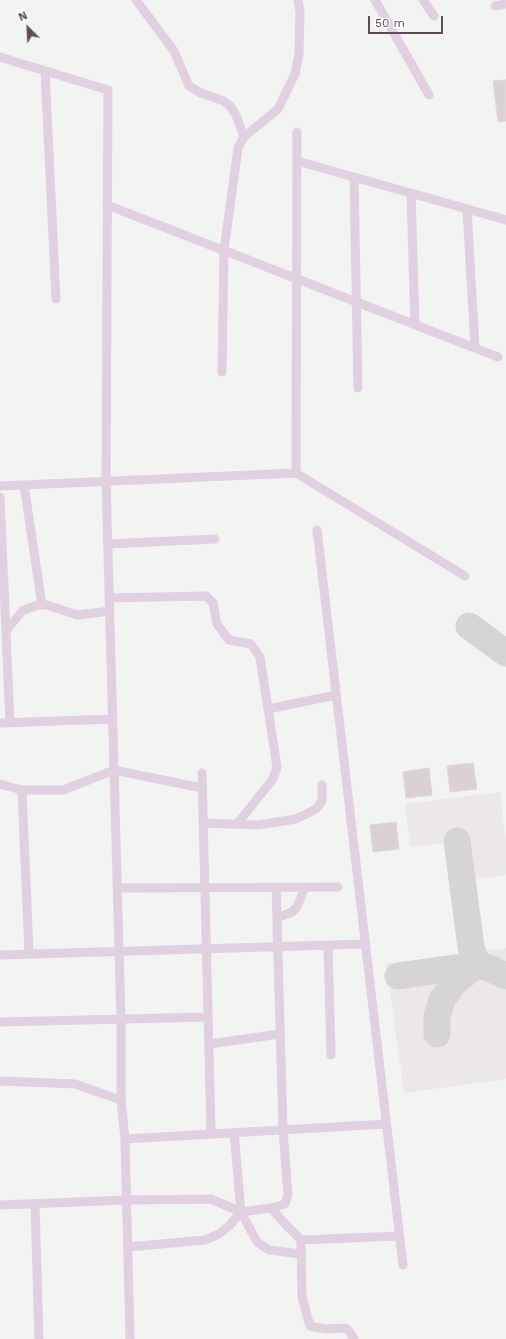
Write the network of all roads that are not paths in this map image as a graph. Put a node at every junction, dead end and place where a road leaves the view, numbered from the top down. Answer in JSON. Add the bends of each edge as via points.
{"nodes":[{"id":1,"x":136,"y":0,"type":"edge"},
{"id":2,"x":298,"y":0,"type":"edge"},
{"id":3,"x":375,"y":0,"type":"edge"},
{"id":4,"x":423,"y":0,"type":"edge"},
{"id":5,"x":506,"y":4,"type":"edge"},
{"id":6,"x":495,"y":6,"type":"dead end"},
{"id":7,"x":434,"y":16,"type":"dead end"},
{"id":8,"x":0,"y":57,"type":"edge"},
{"id":9,"x":45,"y":71,"type":"junction"},
{"id":10,"x":429,"y":95,"type":"dead end"},
{"id":11,"x":297,"y":132,"type":"dead end"},
{"id":12,"x":244,"y":137,"type":"junction"},
{"id":13,"x":297,"y":161,"type":"junction"},
{"id":14,"x":354,"y":177,"type":"junction"},
{"id":15,"x":411,"y":193,"type":"junction"},
{"id":16,"x":107,"y":205,"type":"junction"},
{"id":17,"x":467,"y":209,"type":"junction"},
{"id":18,"x":506,"y":220,"type":"edge"},
{"id":19,"x":224,"y":250,"type":"junction"},
{"id":20,"x":297,"y":279,"type":"junction"},
{"id":21,"x":56,"y":299,"type":"dead end"},
{"id":22,"x":357,"y":302,"type":"junction"},
{"id":23,"x":415,"y":325,"type":"junction"},
{"id":24,"x":475,"y":348,"type":"junction"},
{"id":25,"x":498,"y":357,"type":"dead end"},
{"id":26,"x":222,"y":372,"type":"dead end"},
{"id":27,"x":358,"y":388,"type":"dead end"},
{"id":28,"x":296,"y":473,"type":"junction"},
{"id":29,"x":106,"y":482,"type":"junction"},
{"id":30,"x":24,"y":485,"type":"junction"},
{"id":31,"x":0,"y":486,"type":"edge"},
{"id":32,"x":0,"y":497,"type":"edge"},
{"id":33,"x":317,"y":530,"type":"dead end"},
{"id":34,"x":215,"y":539,"type":"dead end"},
{"id":35,"x":108,"y":544,"type":"junction"},
{"id":36,"x":465,"y":576,"type":"dead end"},
{"id":37,"x":109,"y":598,"type":"junction"},
{"id":38,"x":42,"y":605,"type":"junction"},
{"id":39,"x":110,"y":611,"type":"junction"},
{"id":40,"x":6,"y":631,"type":"junction"},
{"id":41,"x":336,"y":695,"type":"junction"},
{"id":42,"x":268,"y":709,"type":"junction"},
{"id":43,"x":113,"y":719,"type":"junction"},
{"id":44,"x":10,"y":723,"type":"junction"},
{"id":45,"x":0,"y":724,"type":"edge"},
{"id":46,"x":114,"y":770,"type":"junction"},
{"id":47,"x":202,"y":773,"type":"dead end"},
{"id":48,"x":0,"y":784,"type":"edge"},
{"id":49,"x":322,"y":785,"type":"dead end"},
{"id":50,"x":202,"y":788,"type":"junction"},
{"id":51,"x":22,"y":790,"type":"junction"},
{"id":52,"x":203,"y":823,"type":"junction"},
{"id":53,"x":237,"y":824,"type":"junction"},
{"id":54,"x":276,"y":887,"type":"junction"},
{"id":55,"x":305,"y":887,"type":"junction"},
{"id":56,"x":338,"y":887,"type":"dead end"},
{"id":57,"x":118,"y":888,"type":"junction"},
{"id":58,"x":205,"y":888,"type":"junction"},
{"id":59,"x":277,"y":918,"type":"junction"},
{"id":60,"x":365,"y":944,"type":"junction"},
{"id":61,"x":328,"y":945,"type":"junction"},
{"id":62,"x":278,"y":947,"type":"junction"},
{"id":63,"x":206,"y":949,"type":"junction"},
{"id":64,"x":119,"y":952,"type":"junction"},
{"id":65,"x":28,"y":954,"type":"junction"},
{"id":66,"x":0,"y":955,"type":"edge"},
{"id":67,"x":208,"y":1017,"type":"junction"},
{"id":68,"x":121,"y":1020,"type":"junction"},
{"id":69,"x":0,"y":1022,"type":"edge"},
{"id":70,"x":280,"y":1034,"type":"junction"},
{"id":71,"x":208,"y":1044,"type":"junction"},
{"id":72,"x":331,"y":1056,"type":"dead end"},
{"id":73,"x":0,"y":1081,"type":"edge"},
{"id":74,"x":121,"y":1100,"type":"junction"},
{"id":75,"x":386,"y":1124,"type":"junction"},
{"id":76,"x":283,"y":1130,"type":"junction"},
{"id":77,"x":234,"y":1132,"type":"junction"},
{"id":78,"x":211,"y":1134,"type":"junction"},
{"id":79,"x":125,"y":1138,"type":"junction"},
{"id":80,"x":126,"y":1200,"type":"junction"},
{"id":81,"x":35,"y":1204,"type":"junction"},
{"id":82,"x":0,"y":1205,"type":"edge"},
{"id":83,"x":271,"y":1208,"type":"junction"},
{"id":84,"x":241,"y":1212,"type":"junction"},
{"id":85,"x":399,"y":1236,"type":"junction"},
{"id":86,"x":301,"y":1240,"type":"junction"},
{"id":87,"x":128,"y":1247,"type":"junction"},
{"id":88,"x":301,"y":1254,"type":"junction"},
{"id":89,"x":403,"y":1265,"type":"dead end"},
{"id":90,"x":39,"y":1339,"type":"edge"},
{"id":91,"x":130,"y":1339,"type":"edge"},
{"id":92,"x":354,"y":1339,"type":"edge"}],
"edges":[{"from":1,"to":12,"type":"street","via":[[174,51],[189,86],[230,106],[236,114]]},
{"from":2,"to":12,"type":"street","via":[[299,54],[295,74],[278,109]]},
{"from":3,"to":10,"type":"street"},
{"from":4,"to":7,"type":"street"},
{"from":5,"to":6,"type":"street"},
{"from":8,"to":9,"type":"street"},
{"from":9,"to":16,"type":"street","via":[[108,90]]},
{"from":9,"to":21,"type":"street"},
{"from":11,"to":13,"type":"street"},
{"from":12,"to":19,"type":"street","via":[[238,148]]},
{"from":13,"to":14,"type":"street"},
{"from":13,"to":20,"type":"street"},
{"from":14,"to":15,"type":"street"},
{"from":14,"to":22,"type":"street"},
{"from":15,"to":17,"type":"street"},
{"from":15,"to":23,"type":"street"},
{"from":16,"to":19,"type":"street"},
{"from":16,"to":29,"type":"street"},
{"from":17,"to":18,"type":"street"},
{"from":17,"to":24,"type":"street"},
{"from":19,"to":20,"type":"street"},
{"from":19,"to":26,"type":"street"},
{"from":20,"to":22,"type":"street"},
{"from":20,"to":28,"type":"street"},
{"from":22,"to":23,"type":"street"},
{"from":22,"to":27,"type":"street"},
{"from":23,"to":24,"type":"street"},
{"from":24,"to":25,"type":"street"},
{"from":28,"to":29,"type":"street"},
{"from":28,"to":36,"type":"street"},
{"from":29,"to":30,"type":"street"},
{"from":29,"to":35,"type":"street"},
{"from":30,"to":31,"type":"street"},
{"from":30,"to":38,"type":"street"},
{"from":32,"to":40,"type":"street"},
{"from":33,"to":41,"type":"street"},
{"from":34,"to":35,"type":"street"},
{"from":35,"to":37,"type":"street"},
{"from":37,"to":39,"type":"street"},
{"from":37,"to":42,"type":"street","via":[[206,596],[213,603],[217,624],[229,640],[251,644],[260,657]]},
{"from":38,"to":39,"type":"street","via":[[77,615]]},
{"from":38,"to":40,"type":"street","via":[[22,611]]},
{"from":39,"to":43,"type":"street"},
{"from":40,"to":44,"type":"street"},
{"from":41,"to":42,"type":"street"},
{"from":41,"to":60,"type":"street"},
{"from":42,"to":53,"type":"street","via":[[277,767],[272,779]]},
{"from":43,"to":44,"type":"street"},
{"from":43,"to":46,"type":"street"},
{"from":44,"to":45,"type":"street"},
{"from":46,"to":50,"type":"street"},
{"from":46,"to":51,"type":"street","via":[[63,790]]},
{"from":46,"to":57,"type":"street"},
{"from":47,"to":50,"type":"street"},
{"from":48,"to":51,"type":"street"},
{"from":49,"to":53,"type":"street","via":[[322,801],[316,809],[296,819],[258,825]]},
{"from":50,"to":52,"type":"street"},
{"from":51,"to":65,"type":"street"},
{"from":52,"to":53,"type":"street"},
{"from":52,"to":58,"type":"street"},
{"from":54,"to":55,"type":"street"},
{"from":54,"to":58,"type":"street"},
{"from":54,"to":59,"type":"street"},
{"from":55,"to":56,"type":"street"},
{"from":55,"to":59,"type":"street","via":[[297,907]]},
{"from":57,"to":58,"type":"street"},
{"from":57,"to":64,"type":"street"},
{"from":58,"to":63,"type":"street"},
{"from":59,"to":62,"type":"street"},
{"from":60,"to":61,"type":"street"},
{"from":60,"to":75,"type":"street"},
{"from":61,"to":62,"type":"street"},
{"from":61,"to":72,"type":"street"},
{"from":62,"to":63,"type":"street"},
{"from":62,"to":70,"type":"street"},
{"from":63,"to":64,"type":"street"},
{"from":63,"to":67,"type":"street"},
{"from":64,"to":65,"type":"street"},
{"from":64,"to":68,"type":"street"},
{"from":65,"to":66,"type":"street"},
{"from":67,"to":68,"type":"street"},
{"from":67,"to":71,"type":"street"},
{"from":68,"to":69,"type":"street"},
{"from":68,"to":74,"type":"street"},
{"from":70,"to":71,"type":"street"},
{"from":70,"to":76,"type":"street"},
{"from":71,"to":78,"type":"street"},
{"from":73,"to":74,"type":"street","via":[[75,1084]]},
{"from":74,"to":79,"type":"street"},
{"from":75,"to":76,"type":"street"},
{"from":75,"to":85,"type":"street"},
{"from":76,"to":77,"type":"street"},
{"from":76,"to":83,"type":"street","via":[[288,1195],[285,1204]]},
{"from":77,"to":78,"type":"street"},
{"from":77,"to":84,"type":"street"},
{"from":78,"to":79,"type":"street"},
{"from":79,"to":80,"type":"street"},
{"from":80,"to":81,"type":"street"},
{"from":80,"to":84,"type":"street","via":[[211,1199]]},
{"from":80,"to":87,"type":"street"},
{"from":81,"to":82,"type":"street"},
{"from":81,"to":90,"type":"street"},
{"from":83,"to":84,"type":"street"},
{"from":83,"to":86,"type":"street"},
{"from":84,"to":87,"type":"street","via":[[219,1234],[205,1240]]},
{"from":84,"to":88,"type":"street","via":[[257,1242],[269,1250]]},
{"from":85,"to":86,"type":"street"},
{"from":85,"to":89,"type":"street"},
{"from":86,"to":88,"type":"street"},
{"from":87,"to":91,"type":"street"},
{"from":88,"to":92,"type":"street","via":[[302,1297],[310,1326],[326,1329],[346,1328]]}]}
